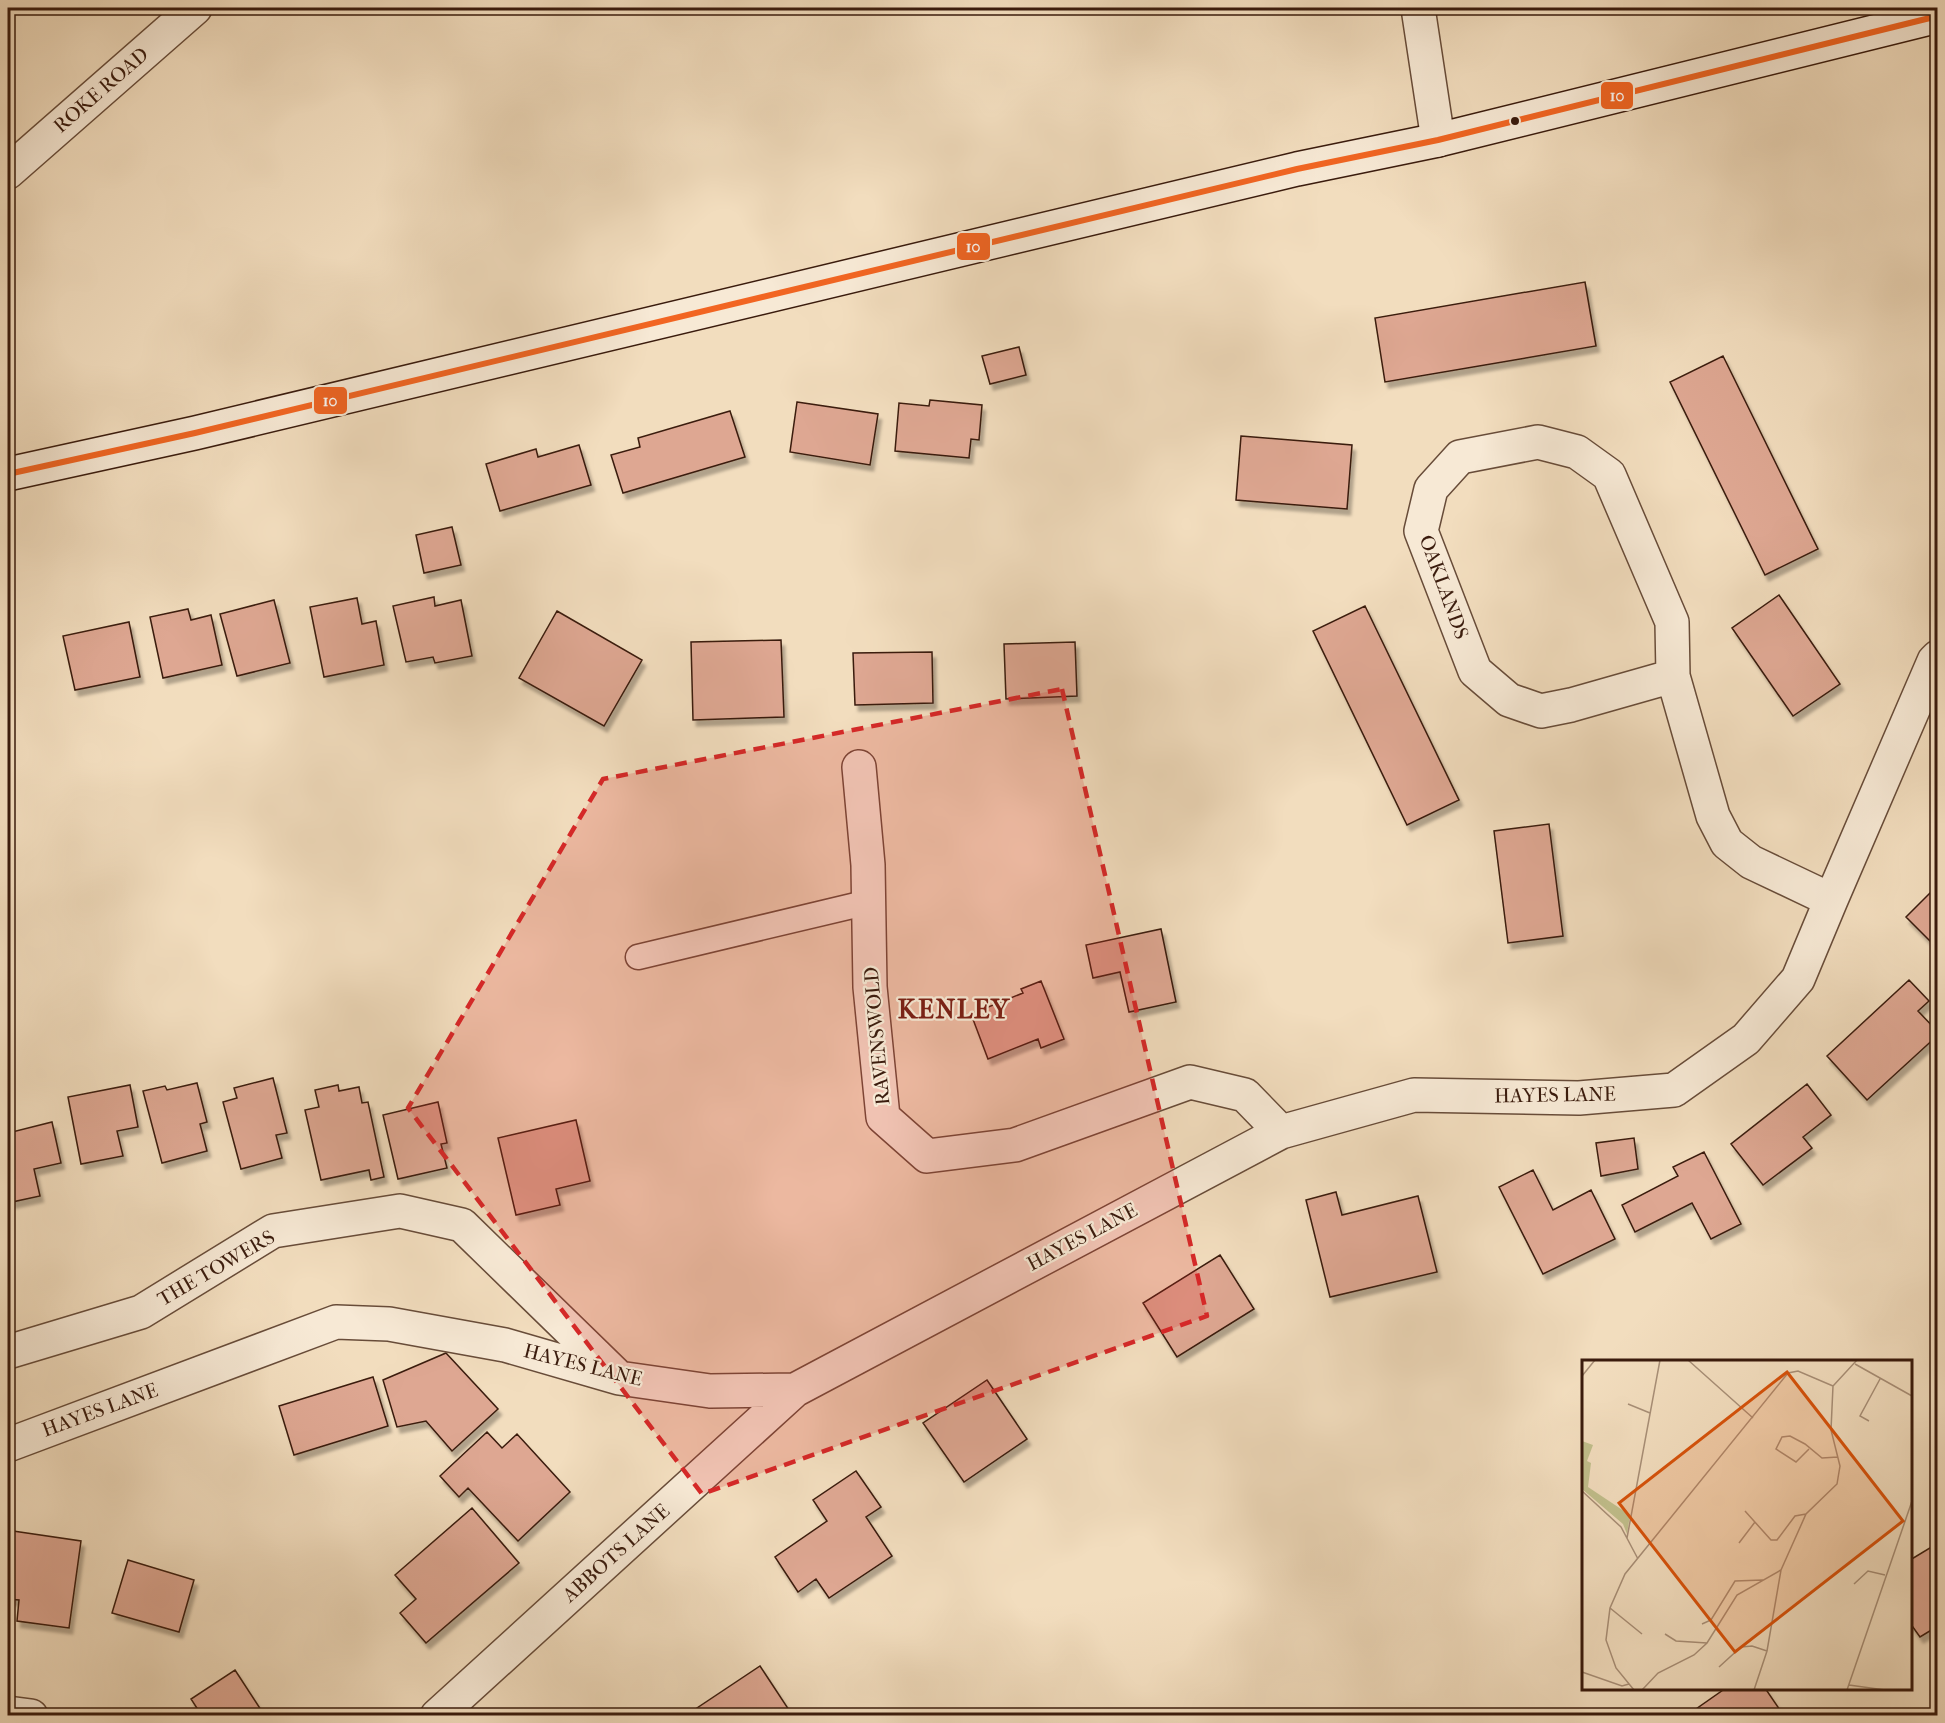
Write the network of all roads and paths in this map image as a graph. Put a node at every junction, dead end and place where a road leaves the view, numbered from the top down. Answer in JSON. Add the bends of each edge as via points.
{"nodes":[{"id":1,"x":195,"y":8,"type":"edge"},
{"id":2,"x":1419,"y":8,"type":"edge"},
{"id":3,"x":1938,"y":16,"type":"edge"},
{"id":4,"x":1438,"y":141,"type":"junction"},
{"id":5,"x":8,"y":172,"type":"edge"},
{"id":6,"x":8,"y":474,"type":"edge"},
{"id":7,"x":1938,"y":657,"type":"edge"},
{"id":8,"x":1673,"y":676,"type":"junction"},
{"id":9,"x":859,"y":767,"type":"dead end"},
{"id":10,"x":1831,"y":900,"type":"junction"},
{"id":11,"x":869,"y":902,"type":"junction"},
{"id":12,"x":638,"y":957,"type":"dead end"},
{"id":13,"x":1281,"y":1132,"type":"junction"},
{"id":14,"x":8,"y":1352,"type":"edge"},
{"id":15,"x":619,"y":1378,"type":"junction"},
{"id":16,"x":795,"y":1390,"type":"junction"},
{"id":17,"x":8,"y":1445,"type":"edge"},
{"id":18,"x":8,"y":1713,"type":"edge"},
{"id":19,"x":31,"y":1716,"type":"edge"},
{"id":20,"x":437,"y":1716,"type":"edge"}],
"edges":[{"from":1,"to":5,"type":"street","name":"ROKE ROAD"},
{"from":2,"to":4,"type":"street"},
{"from":3,"to":4,"type":"street"},
{"from":4,"to":6,"type":"street","via":[[1297,170],[153,443]]},
{"from":7,"to":10,"type":"street","name":"HAYES LANE"},
{"from":8,"to":8,"type":"street","name":"OAKLANDS","via":[[1672,622],[1609,475],[1577,452],[1538,442],[1460,457],[1431,489],[1421,531],[1475,671],[1509,699],[1541,711]]},
{"from":8,"to":10,"type":"street","name":"OAKLANDS","via":[[1713,816],[1727,843],[1751,862]]},
{"from":9,"to":11,"type":"street","name":"RAVENSWOLD"},
{"from":10,"to":13,"type":"street","name":"HAYES LANE","via":[[1798,979],[1746,1039],[1674,1090],[1579,1098],[1414,1095]]},
{"from":11,"to":12,"type":"lane"},
{"from":11,"to":13,"type":"street","name":"RAVENSWOLD","via":[[870,987],[883,1117],[927,1156],[1015,1145],[1190,1082],[1245,1095]]},
{"from":13,"to":16,"type":"street","name":"HAYES LANE"},
{"from":14,"to":15,"type":"street","name":"THE TOWERS","via":[[141,1312],[273,1231],[400,1211],[462,1225]]},
{"from":15,"to":16,"type":"street","name":"HAYES LANE","via":[[710,1391]]},
{"from":15,"to":17,"type":"street","name":"HAYES LANE","via":[[505,1345],[389,1324],[336,1322]]},
{"from":16,"to":20,"type":"street","name":"ABBOTS LANE"},
{"from":18,"to":19,"type":"street"}]}
